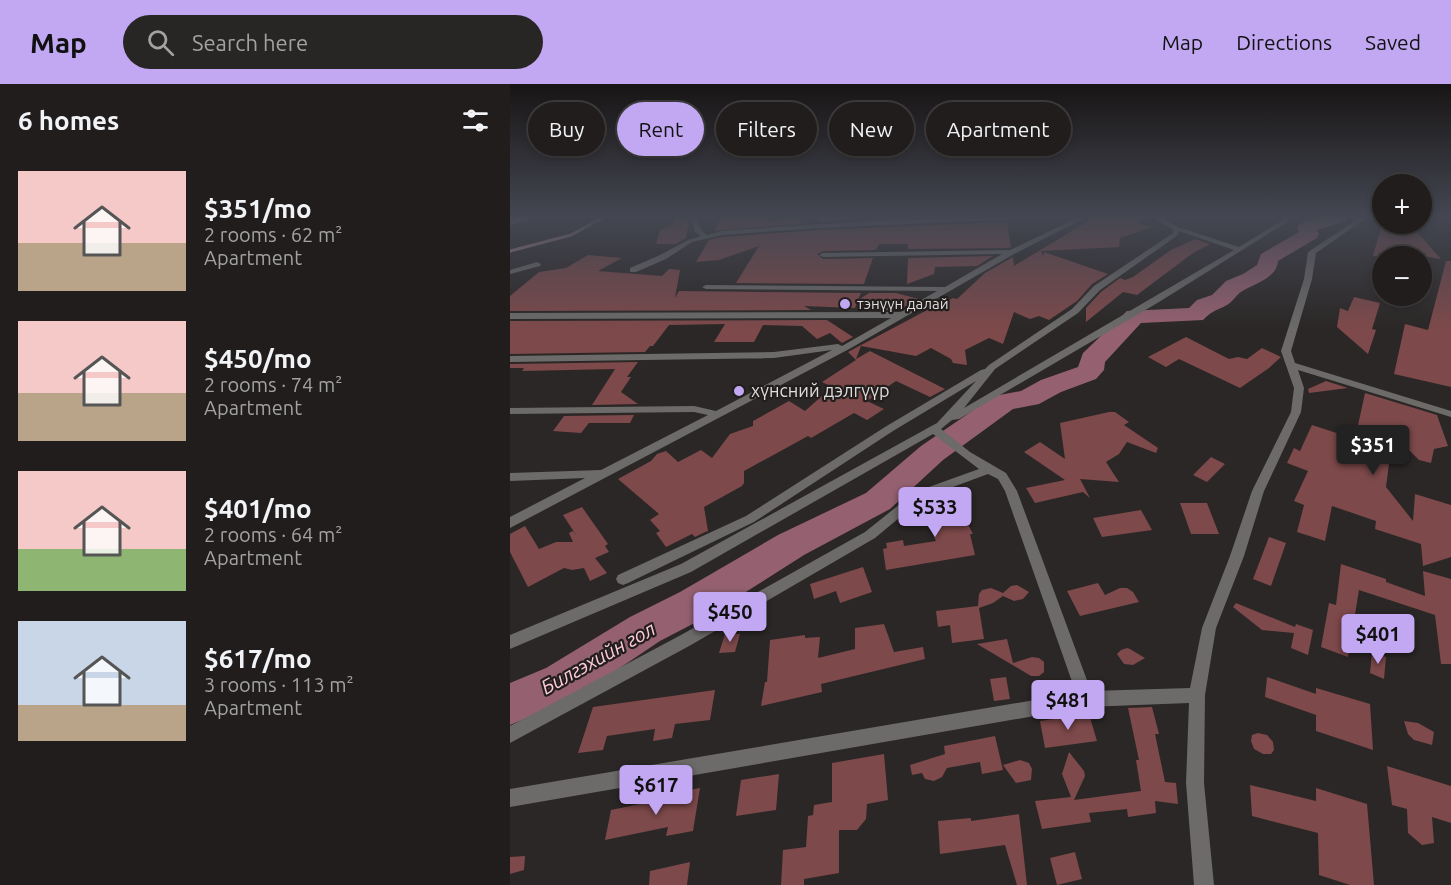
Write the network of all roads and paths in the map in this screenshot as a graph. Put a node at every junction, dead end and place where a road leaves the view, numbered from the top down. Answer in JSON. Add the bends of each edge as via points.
{"nodes":[{"id":1,"x":667,"y":254,"type":"edge"},
{"id":2,"x":862,"y":254,"type":"edge"},
{"id":3,"x":1007,"y":254,"type":"edge"},
{"id":4,"x":1146,"y":254,"type":"edge"},
{"id":5,"x":1230,"y":254,"type":"edge"},
{"id":6,"x":1312,"y":254,"type":"edge"},
{"id":7,"x":823,"y":255,"type":"dead end"},
{"id":8,"x":537,"y":264,"type":"dead end"},
{"id":9,"x":633,"y":270,"type":"dead end"},
{"id":10,"x":510,"y":272,"type":"edge"},
{"id":11,"x":706,"y":287,"type":"dead end"},
{"id":12,"x":947,"y":289,"type":"junction"},
{"id":13,"x":903,"y":315,"type":"junction"},
{"id":14,"x":510,"y":316,"type":"edge"},
{"id":15,"x":848,"y":346,"type":"junction"},
{"id":16,"x":510,"y":359,"type":"edge"},
{"id":17,"x":1291,"y":365,"type":"junction"},
{"id":18,"x":992,"y":367,"type":"junction"},
{"id":19,"x":510,"y":411,"type":"edge"},
{"id":20,"x":718,"y":414,"type":"junction"},
{"id":21,"x":1451,"y":414,"type":"edge"},
{"id":22,"x":938,"y":429,"type":"junction"},
{"id":23,"x":989,"y":470,"type":"junction"},
{"id":24,"x":604,"y":474,"type":"junction"},
{"id":25,"x":510,"y":477,"type":"edge"},
{"id":26,"x":510,"y":523,"type":"edge"},
{"id":27,"x":623,"y":579,"type":"dead end"},
{"id":28,"x":510,"y":642,"type":"edge"},
{"id":29,"x":1197,"y":695,"type":"junction"},
{"id":30,"x":1086,"y":699,"type":"junction"},
{"id":31,"x":510,"y":735,"type":"edge"},
{"id":32,"x":510,"y":798,"type":"edge"},
{"id":33,"x":1204,"y":885,"type":"edge"}],
"edges":[{"from":1,"to":9,"type":"street"},
{"from":2,"to":7,"type":"street"},
{"from":3,"to":12,"type":"street"},
{"from":4,"to":18,"type":"street"},
{"from":5,"to":22,"type":"street"},
{"from":6,"to":17,"type":"street","via":[[1286,351]]},
{"from":8,"to":10,"type":"street"},
{"from":11,"to":12,"type":"street"},
{"from":12,"to":13,"type":"street"},
{"from":13,"to":14,"type":"street"},
{"from":13,"to":15,"type":"street"},
{"from":15,"to":16,"type":"street","via":[[774,355]]},
{"from":15,"to":20,"type":"street"},
{"from":17,"to":21,"type":"street"},
{"from":17,"to":29,"type":"street","via":[[1299,388],[1296,412],[1258,491],[1209,628]]},
{"from":18,"to":22,"type":"street"},
{"from":18,"to":27,"type":"street","via":[[750,519]]},
{"from":19,"to":20,"type":"street","via":[[694,409]]},
{"from":20,"to":24,"type":"street"},
{"from":22,"to":23,"type":"street"},
{"from":22,"to":28,"type":"street","via":[[686,568]]},
{"from":23,"to":30,"type":"street","via":[[1002,476],[1011,491]]},
{"from":23,"to":31,"type":"street","via":[[919,495],[861,540]]},
{"from":24,"to":25,"type":"street"},
{"from":24,"to":26,"type":"street"},
{"from":29,"to":30,"type":"street"},
{"from":29,"to":33,"type":"street","via":[[1196,783]]},
{"from":30,"to":32,"type":"street"}]}
